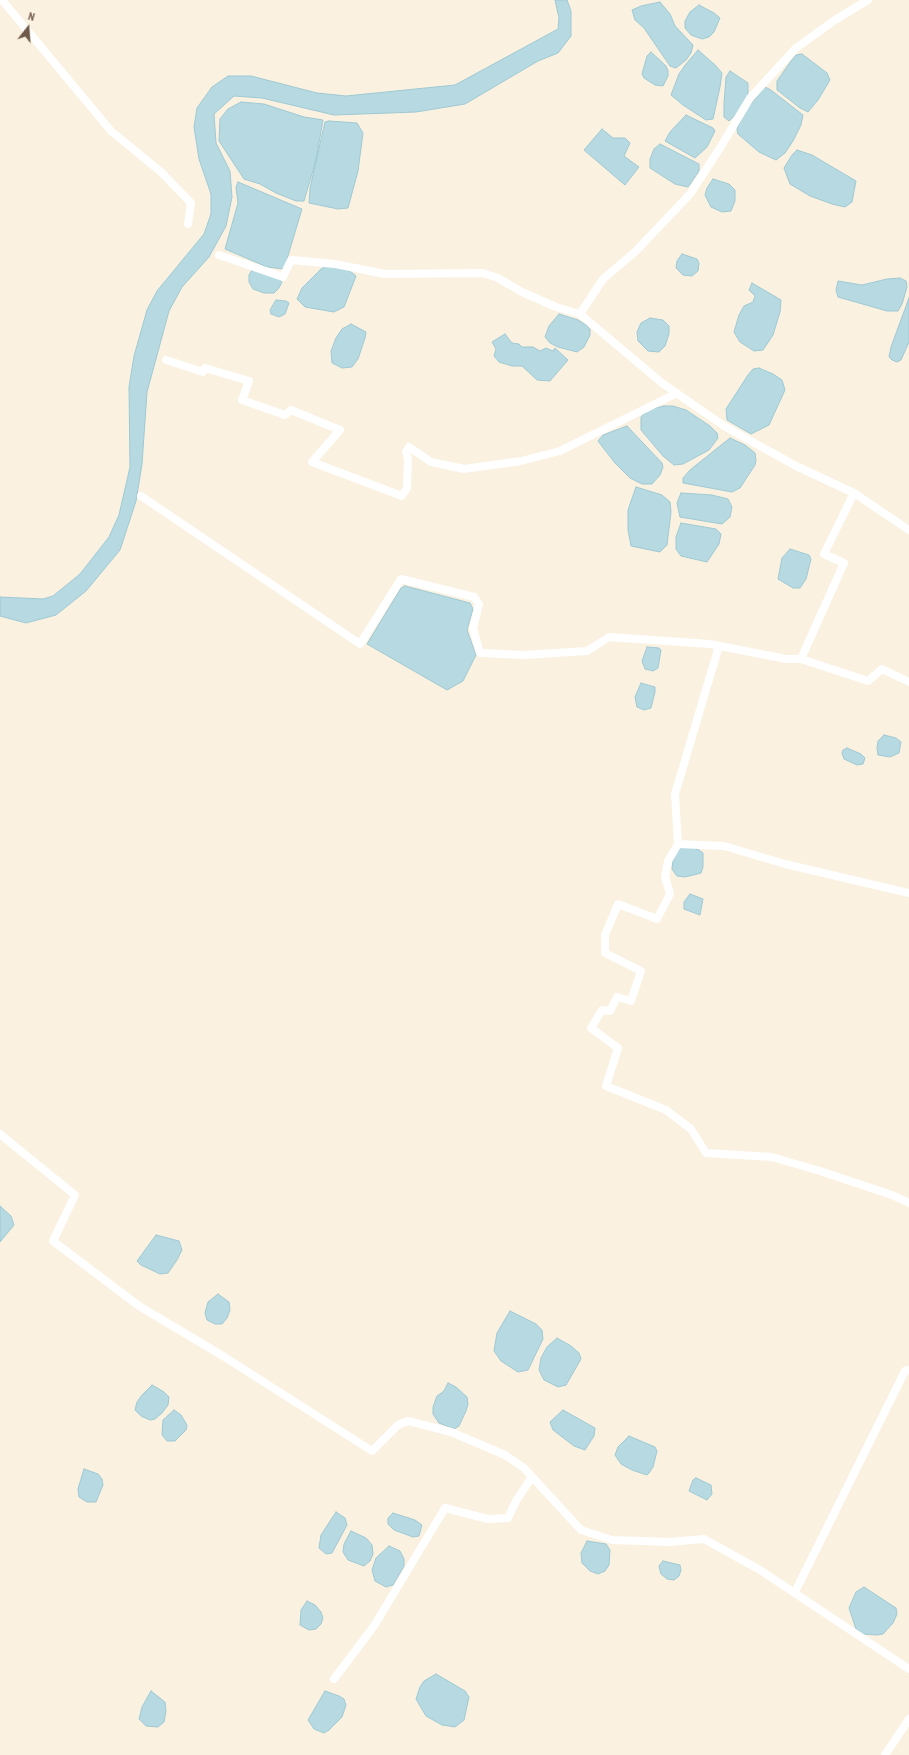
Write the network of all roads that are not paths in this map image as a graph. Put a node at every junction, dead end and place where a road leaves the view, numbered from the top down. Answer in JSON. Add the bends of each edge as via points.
{"nodes":[{"id":1,"x":2,"y":0,"type":"edge"},
{"id":2,"x":868,"y":0,"type":"edge"},
{"id":3,"x":188,"y":224,"type":"dead end"},
{"id":4,"x":219,"y":255,"type":"dead end"},
{"id":5,"x":580,"y":314,"type":"junction"},
{"id":6,"x":166,"y":360,"type":"dead end"},
{"id":7,"x":677,"y":393,"type":"junction"},
{"id":8,"x":854,"y":493,"type":"junction"},
{"id":9,"x":141,"y":496,"type":"dead end"},
{"id":10,"x":909,"y":530,"type":"edge"},
{"id":11,"x":719,"y":646,"type":"junction"},
{"id":12,"x":801,"y":659,"type":"junction"},
{"id":13,"x":909,"y":682,"type":"edge"},
{"id":14,"x":678,"y":844,"type":"junction"},
{"id":15,"x":909,"y":894,"type":"edge"},
{"id":16,"x":0,"y":1134,"type":"edge"},
{"id":17,"x":909,"y":1203,"type":"edge"},
{"id":18,"x":909,"y":1370,"type":"edge"},
{"id":19,"x":532,"y":1477,"type":"junction"},
{"id":20,"x":795,"y":1592,"type":"junction"},
{"id":21,"x":909,"y":1669,"type":"edge"},
{"id":22,"x":334,"y":1679,"type":"dead end"},
{"id":23,"x":909,"y":1719,"type":"edge"},
{"id":24,"x":885,"y":1755,"type":"edge"}],
"edges":[{"from":1,"to":3,"type":"street","via":[[111,131],[161,172],[191,204]]},
{"from":2,"to":5,"type":"street","via":[[796,48],[750,98],[690,194],[635,252],[603,279]]},
{"from":4,"to":5,"type":"street","via":[[284,277],[291,260],[335,264],[385,274],[483,273],[556,307]]},
{"from":5,"to":7,"type":"street"},
{"from":6,"to":7,"type":"street","via":[[203,372],[205,368],[249,381],[242,400],[285,415],[291,410],[340,430],[312,462],[402,496],[407,488],[406,452],[409,447],[431,462],[464,469],[521,461],[560,451]]},
{"from":7,"to":8,"type":"street","via":[[724,426],[796,466]]},
{"from":8,"to":10,"type":"street"},
{"from":8,"to":12,"type":"street","via":[[824,554],[844,563]]},
{"from":9,"to":11,"type":"street","via":[[360,644],[401,579],[474,597],[479,604],[473,628],[480,652],[524,656],[587,651],[609,637]]},
{"from":11,"to":12,"type":"street","via":[[786,659]]},
{"from":11,"to":14,"type":"street","via":[[675,794]]},
{"from":12,"to":13,"type":"street","via":[[868,681],[882,669]]},
{"from":14,"to":15,"type":"street","via":[[724,846],[785,864]]},
{"from":14,"to":17,"type":"street","via":[[668,861],[665,877],[670,894],[657,920],[618,904],[606,935],[605,954],[641,971],[631,1001],[617,997],[610,1011],[602,1010],[591,1028],[618,1048],[606,1086],[666,1110],[691,1130],[706,1153],[772,1157],[892,1195]]},
{"from":16,"to":19,"type":"street","via":[[75,1195],[53,1241],[139,1306],[224,1356],[372,1451],[398,1425],[408,1421],[451,1432],[505,1455]]},
{"from":18,"to":20,"type":"street","via":[[905,1371]]},
{"from":19,"to":20,"type":"street","via":[[581,1530],[612,1540],[670,1542],[704,1538]]},
{"from":19,"to":22,"type":"street","via":[[508,1518],[488,1519],[445,1508],[374,1626]]},
{"from":20,"to":21,"type":"street"},
{"from":23,"to":24,"type":"street"}]}
